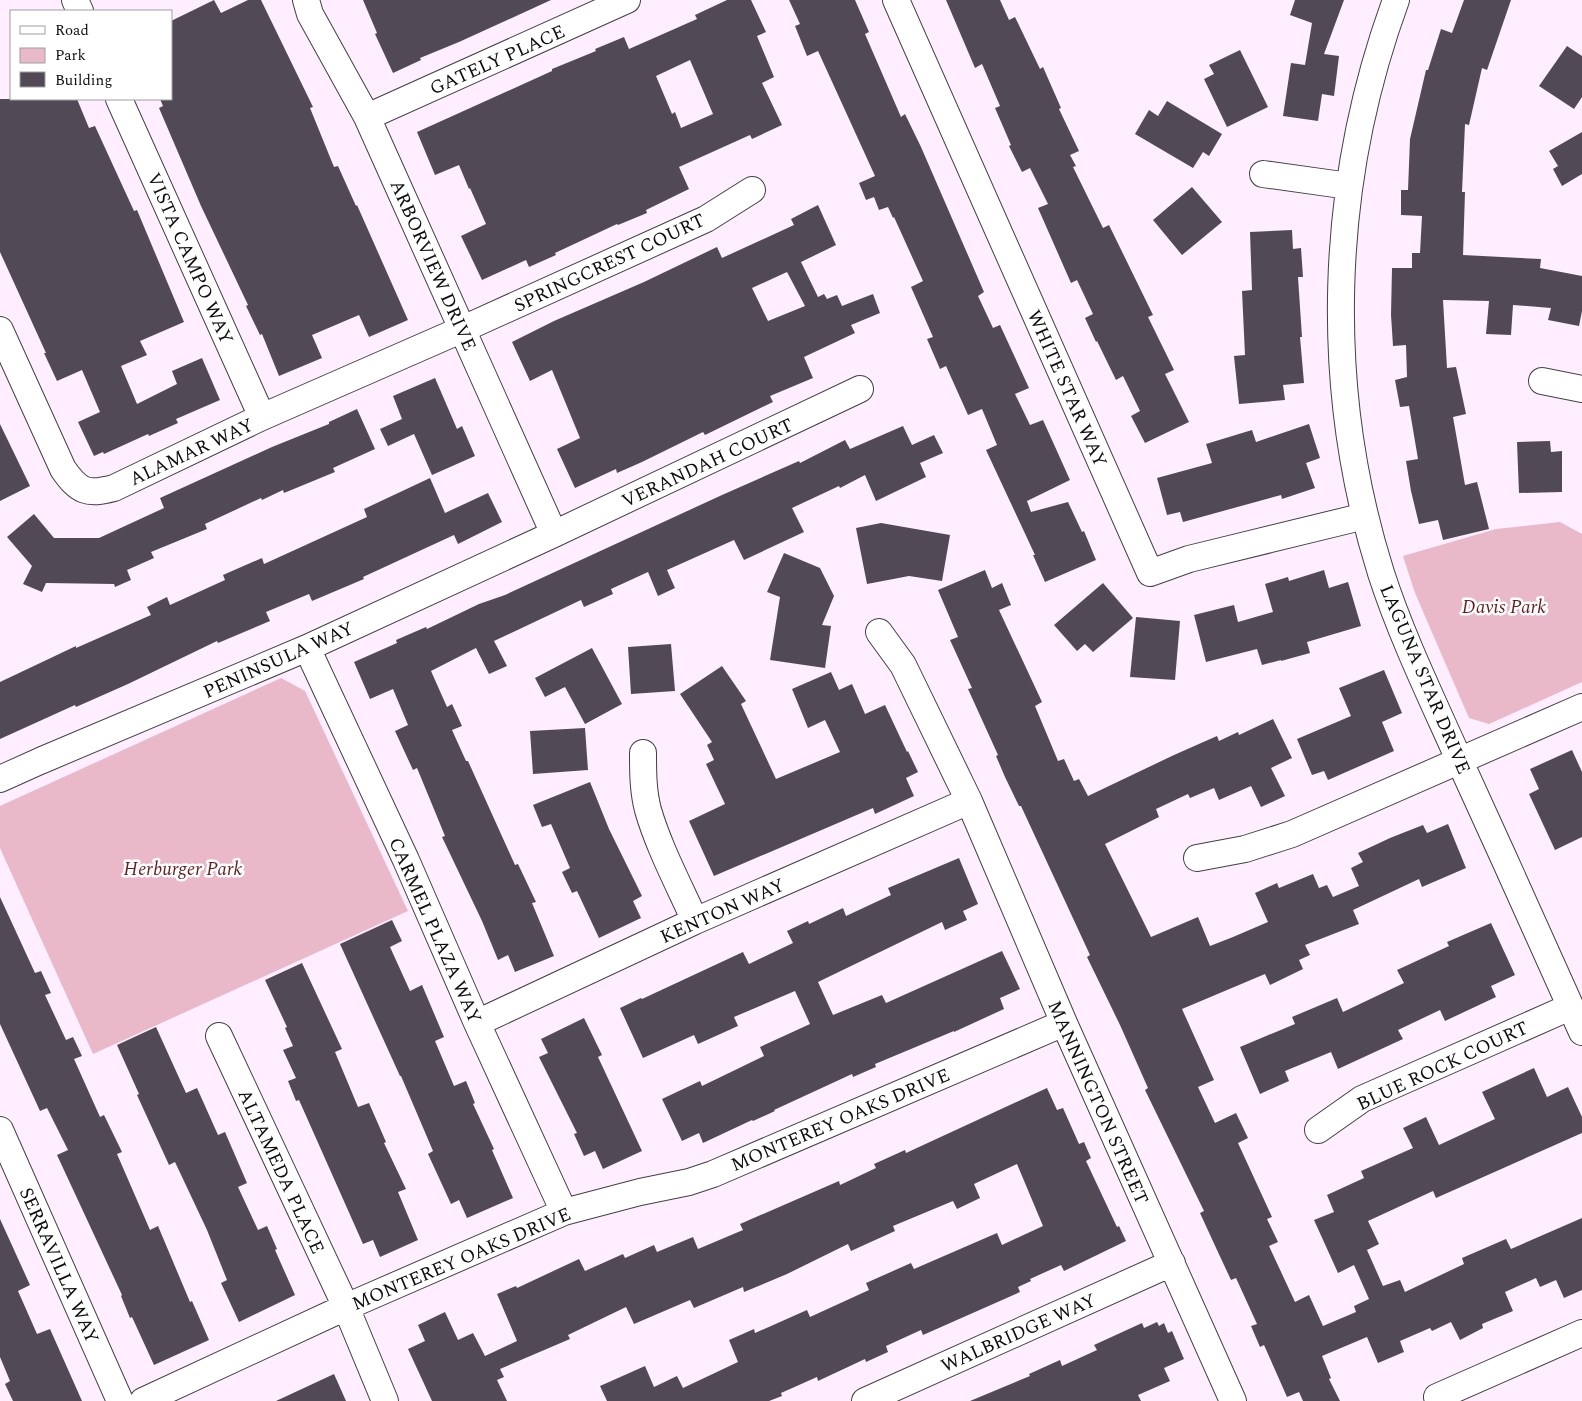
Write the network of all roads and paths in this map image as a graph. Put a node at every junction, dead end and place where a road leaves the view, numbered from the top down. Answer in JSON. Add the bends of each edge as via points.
{"nodes":[{"id":1,"x":306,"y":0,"type":"edge"},
{"id":2,"x":627,"y":0,"type":"edge"},
{"id":3,"x":896,"y":0,"type":"edge"},
{"id":4,"x":1396,"y":0,"type":"edge"},
{"id":5,"x":119,"y":100,"type":"edge"},
{"id":6,"x":367,"y":117,"type":"junction"},
{"id":7,"x":1263,"y":174,"type":"dead end"},
{"id":8,"x":1349,"y":186,"type":"junction"},
{"id":9,"x":752,"y":190,"type":"dead end"},
{"id":10,"x":463,"y":329,"type":"junction"},
{"id":11,"x":0,"y":330,"type":"edge"},
{"id":12,"x":1542,"y":381,"type":"dead end"},
{"id":13,"x":860,"y":389,"type":"dead end"},
{"id":14,"x":1582,"y":389,"type":"edge"},
{"id":15,"x":262,"y":417,"type":"junction"},
{"id":16,"x":1365,"y":516,"type":"junction"},
{"id":17,"x":554,"y":534,"type":"junction"},
{"id":18,"x":879,"y":632,"type":"dead end"},
{"id":19,"x":307,"y":648,"type":"junction"},
{"id":20,"x":1582,"y":707,"type":"edge"},
{"id":21,"x":643,"y":753,"type":"dead end"},
{"id":22,"x":1460,"y":761,"type":"junction"},
{"id":23,"x":0,"y":779,"type":"edge"},
{"id":24,"x":969,"y":801,"type":"junction"},
{"id":25,"x":1197,"y":858,"type":"dead end"},
{"id":26,"x":695,"y":921,"type":"junction"},
{"id":27,"x":1570,"y":1007,"type":"junction"},
{"id":28,"x":477,"y":1023,"type":"junction"},
{"id":29,"x":1064,"y":1023,"type":"junction"},
{"id":30,"x":1582,"y":1032,"type":"edge"},
{"id":31,"x":219,"y":1036,"type":"dead end"},
{"id":32,"x":0,"y":1130,"type":"edge"},
{"id":33,"x":1318,"y":1130,"type":"dead end"},
{"id":34,"x":564,"y":1212,"type":"junction"},
{"id":35,"x":1172,"y":1263,"type":"junction"},
{"id":36,"x":346,"y":1307,"type":"junction"},
{"id":37,"x":1582,"y":1333,"type":"edge"},
{"id":38,"x":1437,"y":1397,"type":"dead end"},
{"id":39,"x":120,"y":1401,"type":"edge"},
{"id":40,"x":143,"y":1401,"type":"edge"},
{"id":41,"x":385,"y":1401,"type":"edge"},
{"id":42,"x":865,"y":1401,"type":"edge"},
{"id":43,"x":1233,"y":1401,"type":"edge"}],
"edges":[{"from":1,"to":6,"type":"street","name":"ARBORVIEW DRIVE","via":[[310,14]]},
{"from":2,"to":6,"type":"street","name":"GATELY PLACE"},
{"from":3,"to":16,"type":"street","name":"WHITE STAR WAY","via":[[1150,573],[1189,559]]},
{"from":4,"to":8,"type":"street","name":"LAGUNA STAR DRIVE","via":[[1358,131]]},
{"from":5,"to":15,"type":"street","name":"VISTA CAMPO WAY"},
{"from":6,"to":10,"type":"street","name":"ARBORVIEW DRIVE"},
{"from":7,"to":8,"type":"street"},
{"from":8,"to":16,"type":"street","name":"LAGUNA STAR DRIVE","via":[[1341,270],[1341,346],[1352,451]]},
{"from":9,"to":10,"type":"street","name":"SPRINGCREST COURT","via":[[706,219]]},
{"from":10,"to":15,"type":"street","name":"ALAMAR WAY"},
{"from":10,"to":17,"type":"street","name":"ARBORVIEW DRIVE"},
{"from":11,"to":15,"type":"street","name":"ALAMAR WAY","via":[[64,469],[72,482],[84,491],[114,488]]},
{"from":12,"to":14,"type":"street"},
{"from":13,"to":17,"type":"street","name":"VERANDAH COURT"},
{"from":16,"to":22,"type":"street","name":"LAGUNA STAR DRIVE","via":[[1408,645]]},
{"from":17,"to":19,"type":"street","name":"PENINSULA WAY"},
{"from":18,"to":24,"type":"street","name":"MANNINGTON STREET","via":[[903,665]]},
{"from":19,"to":23,"type":"street","name":"PENINSULA WAY"},
{"from":19,"to":28,"type":"street","name":"CARMEL PLAZA WAY","via":[[406,860]]},
{"from":20,"to":22,"type":"street"},
{"from":21,"to":26,"type":"street","via":[[643,784],[648,810]]},
{"from":22,"to":25,"type":"street","via":[[1292,834],[1245,849]]},
{"from":22,"to":27,"type":"street","name":"LAGUNA STAR DRIVE"},
{"from":24,"to":26,"type":"street","name":"KENTON WAY"},
{"from":24,"to":29,"type":"street","name":"MANNINGTON STREET"},
{"from":26,"to":28,"type":"street","name":"KENTON WAY"},
{"from":27,"to":30,"type":"street","name":"LAGUNA STAR DRIVE"},
{"from":27,"to":33,"type":"street","name":"BLUE ROCK COURT","via":[[1362,1099]]},
{"from":28,"to":34,"type":"street","name":"CARMEL PLAZA WAY"},
{"from":29,"to":34,"type":"street","name":"MONTEREY OAKS DRIVE","via":[[713,1174]]},
{"from":29,"to":35,"type":"street","name":"MANNINGTON STREET"},
{"from":31,"to":36,"type":"street","name":"ALTAMEDA PLACE"},
{"from":32,"to":39,"type":"street","name":"SERRAVILLA WAY"},
{"from":34,"to":36,"type":"street","name":"MONTEREY OAKS DRIVE"},
{"from":35,"to":42,"type":"street","name":"WALBRIDGE WAY"},
{"from":35,"to":43,"type":"street","name":"MANNINGTON STREET"},
{"from":36,"to":40,"type":"street","name":"MONTEREY OAKS DRIVE"},
{"from":36,"to":41,"type":"street"},
{"from":37,"to":38,"type":"street"}]}
